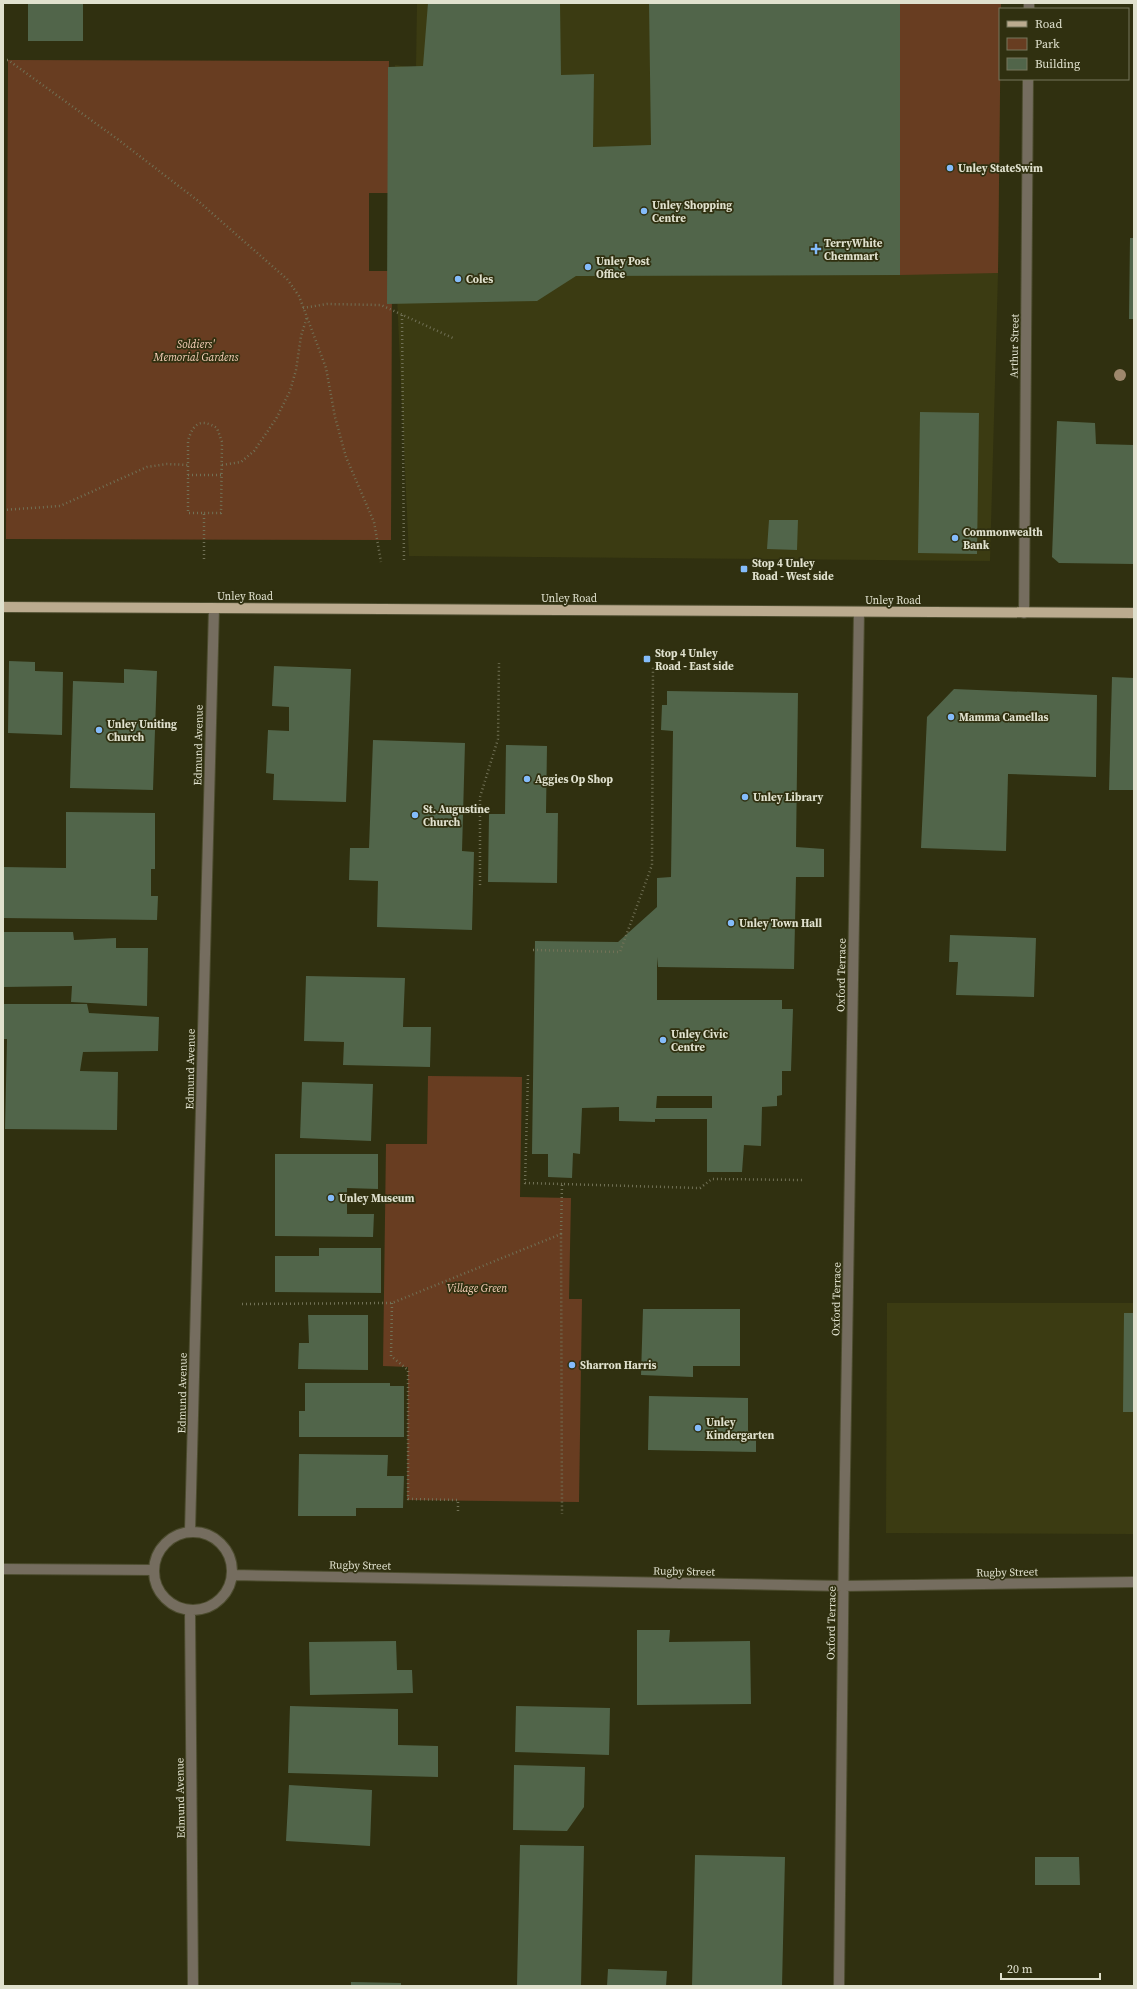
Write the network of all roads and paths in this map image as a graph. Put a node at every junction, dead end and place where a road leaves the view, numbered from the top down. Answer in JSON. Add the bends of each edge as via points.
{"nodes":[{"id":1,"x":3,"y":60,"type":"edge"},
{"id":2,"x":1028,"y":80,"type":"edge"},
{"id":3,"x":303,"y":308,"type":"junction"},
{"id":4,"x":402,"y":315,"type":"junction"},
{"id":5,"x":307,"y":317,"type":"junction"},
{"id":6,"x":455,"y":339,"type":"dead end"},
{"id":7,"x":188,"y":464,"type":"junction"},
{"id":8,"x":222,"y":465,"type":"junction"},
{"id":9,"x":188,"y":475,"type":"junction"},
{"id":10,"x":221,"y":475,"type":"junction"},
{"id":11,"x":3,"y":510,"type":"edge"},
{"id":12,"x":204,"y":513,"type":"junction"},
{"id":13,"x":204,"y":559,"type":"dead end"},
{"id":14,"x":381,"y":562,"type":"dead end"},
{"id":15,"x":404,"y":563,"type":"dead end"},
{"id":16,"x":3,"y":607,"type":"edge"},
{"id":17,"x":214,"y":608,"type":"junction"},
{"id":18,"x":859,"y":612,"type":"junction"},
{"id":19,"x":1024,"y":613,"type":"junction"},
{"id":20,"x":1134,"y":613,"type":"edge"},
{"id":21,"x":499,"y":663,"type":"dead end"},
{"id":22,"x":653,"y":666,"type":"dead end"},
{"id":23,"x":480,"y":885,"type":"dead end"},
{"id":24,"x":533,"y":950,"type":"dead end"},
{"id":25,"x":528,"y":1075,"type":"dead end"},
{"id":26,"x":803,"y":1180,"type":"dead end"},
{"id":27,"x":562,"y":1184,"type":"junction"},
{"id":28,"x":561,"y":1234,"type":"junction"},
{"id":29,"x":392,"y":1303,"type":"junction"},
{"id":30,"x":242,"y":1304,"type":"dead end"},
{"id":31,"x":458,"y":1513,"type":"dead end"},
{"id":32,"x":562,"y":1514,"type":"dead end"},
{"id":33,"x":190,"y":1531,"type":"junction"},
{"id":34,"x":3,"y":1569,"type":"edge"},
{"id":35,"x":154,"y":1570,"type":"junction"},
{"id":36,"x":233,"y":1575,"type":"junction"},
{"id":37,"x":1134,"y":1582,"type":"edge"},
{"id":38,"x":843,"y":1586,"type":"junction"},
{"id":39,"x":190,"y":1610,"type":"junction"},
{"id":40,"x":194,"y":1986,"type":"edge"},
{"id":41,"x":839,"y":1986,"type":"edge"}],
"edges":[{"from":1,"to":3,"type":"path","via":[[8,60],[69,103],[197,200],[287,279],[299,296]]},
{"from":2,"to":19,"type":"street","name":"Arthur Street"},
{"from":3,"to":4,"type":"path","via":[[327,304],[381,305]]},
{"from":3,"to":5,"type":"path"},
{"from":4,"to":6,"type":"path"},
{"from":4,"to":15,"type":"path"},
{"from":5,"to":8,"type":"path","via":[[292,384],[276,419],[254,451],[242,462]]},
{"from":5,"to":14,"type":"path","via":[[326,368],[346,457],[374,522]]},
{"from":7,"to":8,"type":"path","via":[[191,429],[199,423],[209,423],[218,428],[222,442]]},
{"from":7,"to":9,"type":"path"},
{"from":7,"to":11,"type":"path","via":[[147,467],[60,506]]},
{"from":8,"to":10,"type":"path"},
{"from":9,"to":10,"type":"path"},
{"from":9,"to":12,"type":"path","via":[[188,513]]},
{"from":10,"to":12,"type":"path","via":[[221,513]]},
{"from":12,"to":13,"type":"path"},
{"from":16,"to":17,"type":"main road","name":"Unley Road"},
{"from":17,"to":18,"type":"main road","name":"Unley Road"},
{"from":17,"to":33,"type":"street","name":"Edmund Avenue"},
{"from":18,"to":19,"type":"main road","name":"Unley Road"},
{"from":18,"to":38,"type":"street","name":"Oxford Terrace"},
{"from":19,"to":20,"type":"main road","name":"Unley Road"},
{"from":21,"to":23,"type":"path","via":[[498,739],[480,797]]},
{"from":22,"to":24,"type":"path","via":[[652,865],[620,952]]},
{"from":25,"to":27,"type":"path","via":[[525,1183]]},
{"from":26,"to":27,"type":"path","via":[[712,1179],[700,1188]]},
{"from":27,"to":28,"type":"path"},
{"from":28,"to":29,"type":"path"},
{"from":28,"to":32,"type":"path"},
{"from":29,"to":30,"type":"path"},
{"from":29,"to":31,"type":"path","via":[[391,1356],[408,1370],[408,1499],[458,1500]]},
{"from":33,"to":35,"type":"street","via":[[179,1533],[167,1540],[159,1550]]},
{"from":33,"to":36,"type":"street","via":[[213,1536],[224,1546],[230,1555]]},
{"from":34,"to":35,"type":"street"},
{"from":35,"to":39,"type":"street","via":[[156,1586],[163,1597],[173,1605]]},
{"from":36,"to":38,"type":"street","name":"Rugby Street"},
{"from":36,"to":39,"type":"street","via":[[229,1589],[220,1600],[203,1609]]},
{"from":37,"to":38,"type":"street","name":"Rugby Street"},
{"from":38,"to":41,"type":"street","name":"Oxford Terrace"},
{"from":39,"to":40,"type":"street","name":"Edmund Avenue"}]}
